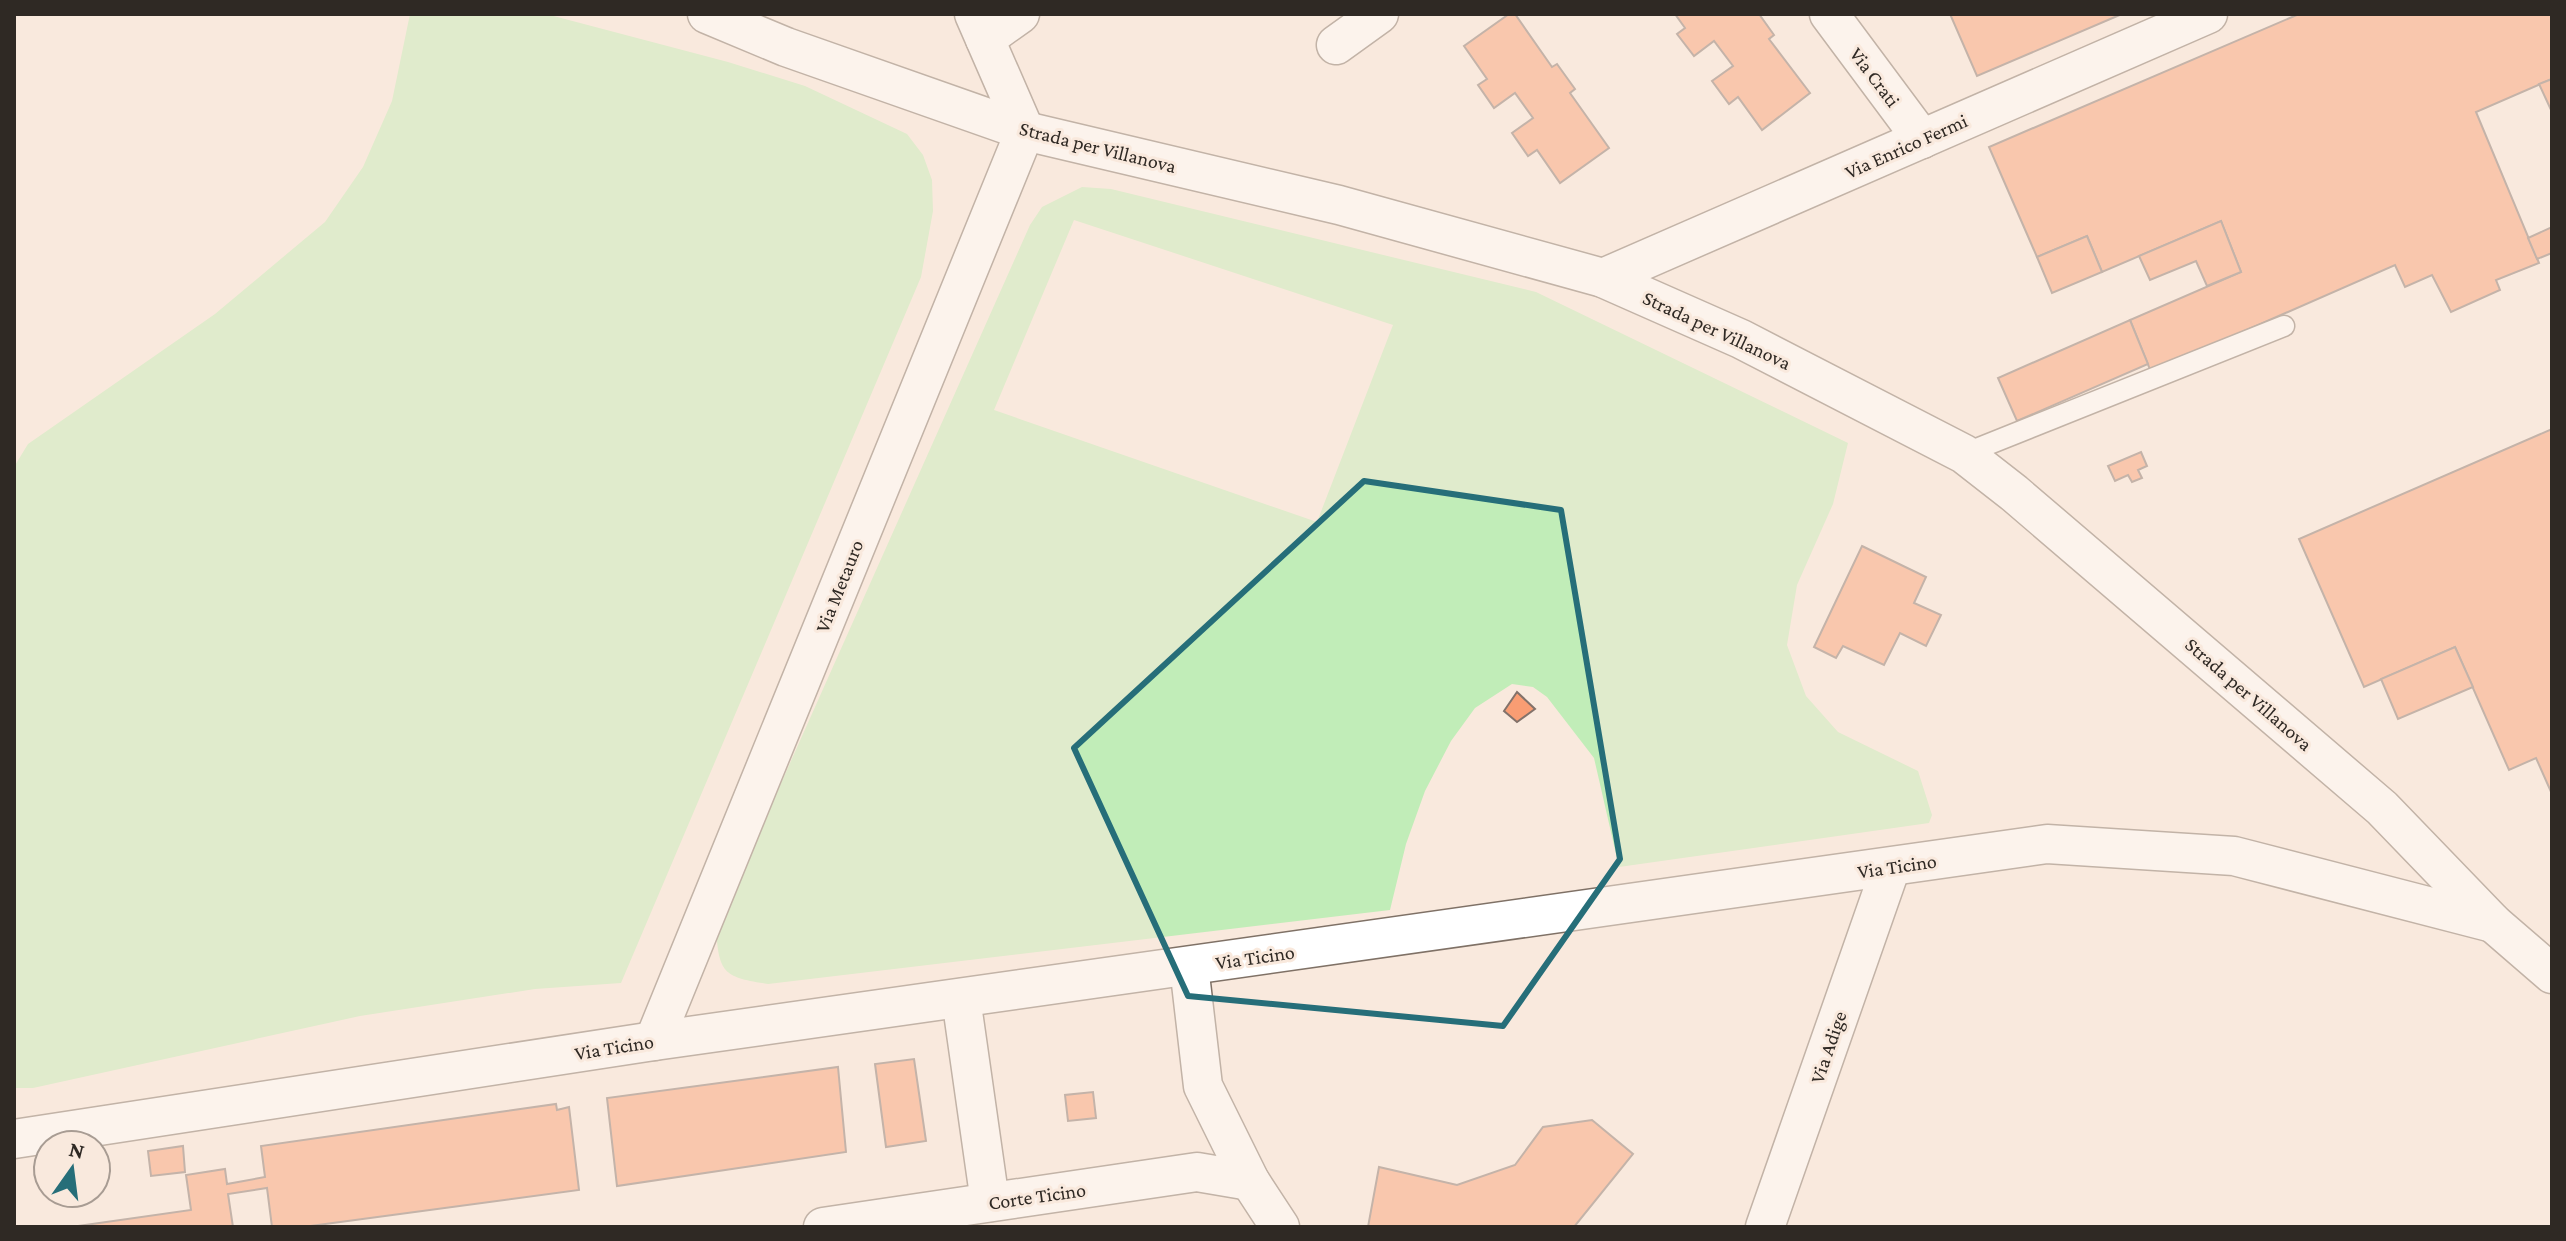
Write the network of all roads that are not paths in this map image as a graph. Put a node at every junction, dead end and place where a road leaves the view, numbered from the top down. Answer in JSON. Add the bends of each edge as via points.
{"nodes":[{"id":1,"x":707,"y":14,"type":"edge"},
{"id":2,"x":1020,"y":14,"type":"edge"},
{"id":3,"x":1379,"y":14,"type":"edge"},
{"id":4,"x":1829,"y":14,"type":"edge"},
{"id":5,"x":2208,"y":14,"type":"edge"},
{"id":6,"x":980,"y":27,"type":"edge"},
{"id":7,"x":1336,"y":45,"type":"dead end"},
{"id":8,"x":1025,"y":131,"type":"junction"},
{"id":9,"x":1922,"y":139,"type":"junction"},
{"id":10,"x":1603,"y":278,"type":"junction"},
{"id":11,"x":2284,"y":326,"type":"dead end"},
{"id":12,"x":1964,"y":454,"type":"junction"},
{"id":13,"x":1891,"y":867,"type":"junction"},
{"id":14,"x":2493,"y":923,"type":"junction"},
{"id":15,"x":1189,"y":966,"type":"junction"},
{"id":16,"x":2552,"y":974,"type":"edge"},
{"id":17,"x":961,"y":998,"type":"junction"},
{"id":18,"x":654,"y":1041,"type":"junction"},
{"id":19,"x":14,"y":1139,"type":"edge"},
{"id":20,"x":1250,"y":1181,"type":"junction"},
{"id":21,"x":990,"y":1202,"type":"junction"},
{"id":22,"x":823,"y":1227,"type":"edge"},
{"id":23,"x":1280,"y":1227,"type":"edge"},
{"id":24,"x":1765,"y":1227,"type":"edge"}],
"edges":[{"from":1,"to":8,"type":"street","name":"Strada per Villanova"},
{"from":2,"to":6,"type":"street"},
{"from":3,"to":7,"type":"street"},
{"from":4,"to":9,"type":"street","name":"Via Crati"},
{"from":5,"to":9,"type":"street","name":"Via Enrico Fermi"},
{"from":6,"to":8,"type":"street"},
{"from":8,"to":10,"type":"street","name":"Strada per Villanova","via":[[1339,205]]},
{"from":8,"to":18,"type":"street","name":"Via Metauro"},
{"from":9,"to":10,"type":"street","name":"Via Enrico Fermi"},
{"from":10,"to":12,"type":"street","name":"Strada per Villanova","via":[[1741,339]]},
{"from":11,"to":12,"type":"lane"},
{"from":12,"to":14,"type":"street","name":"Strada per Villanova","via":[[2382,808]]},
{"from":13,"to":14,"type":"street","name":"Via Ticino","via":[[2047,844],[2234,856]]},
{"from":13,"to":15,"type":"street","name":"Via Ticino"},
{"from":13,"to":24,"type":"street","name":"Via Adige"},
{"from":14,"to":16,"type":"street","name":"Strada per Villanova"},
{"from":15,"to":17,"type":"street","name":"Via Ticino"},
{"from":15,"to":20,"type":"street","via":[[1203,1086]]},
{"from":17,"to":18,"type":"street","name":"Via Ticino"},
{"from":17,"to":21,"type":"street"},
{"from":18,"to":19,"type":"street","name":"Via Ticino"},
{"from":20,"to":21,"type":"street","name":"Corte Ticino","via":[[1197,1172]]},
{"from":20,"to":23,"type":"street"},
{"from":21,"to":22,"type":"street","name":"Corte Ticino"}]}
